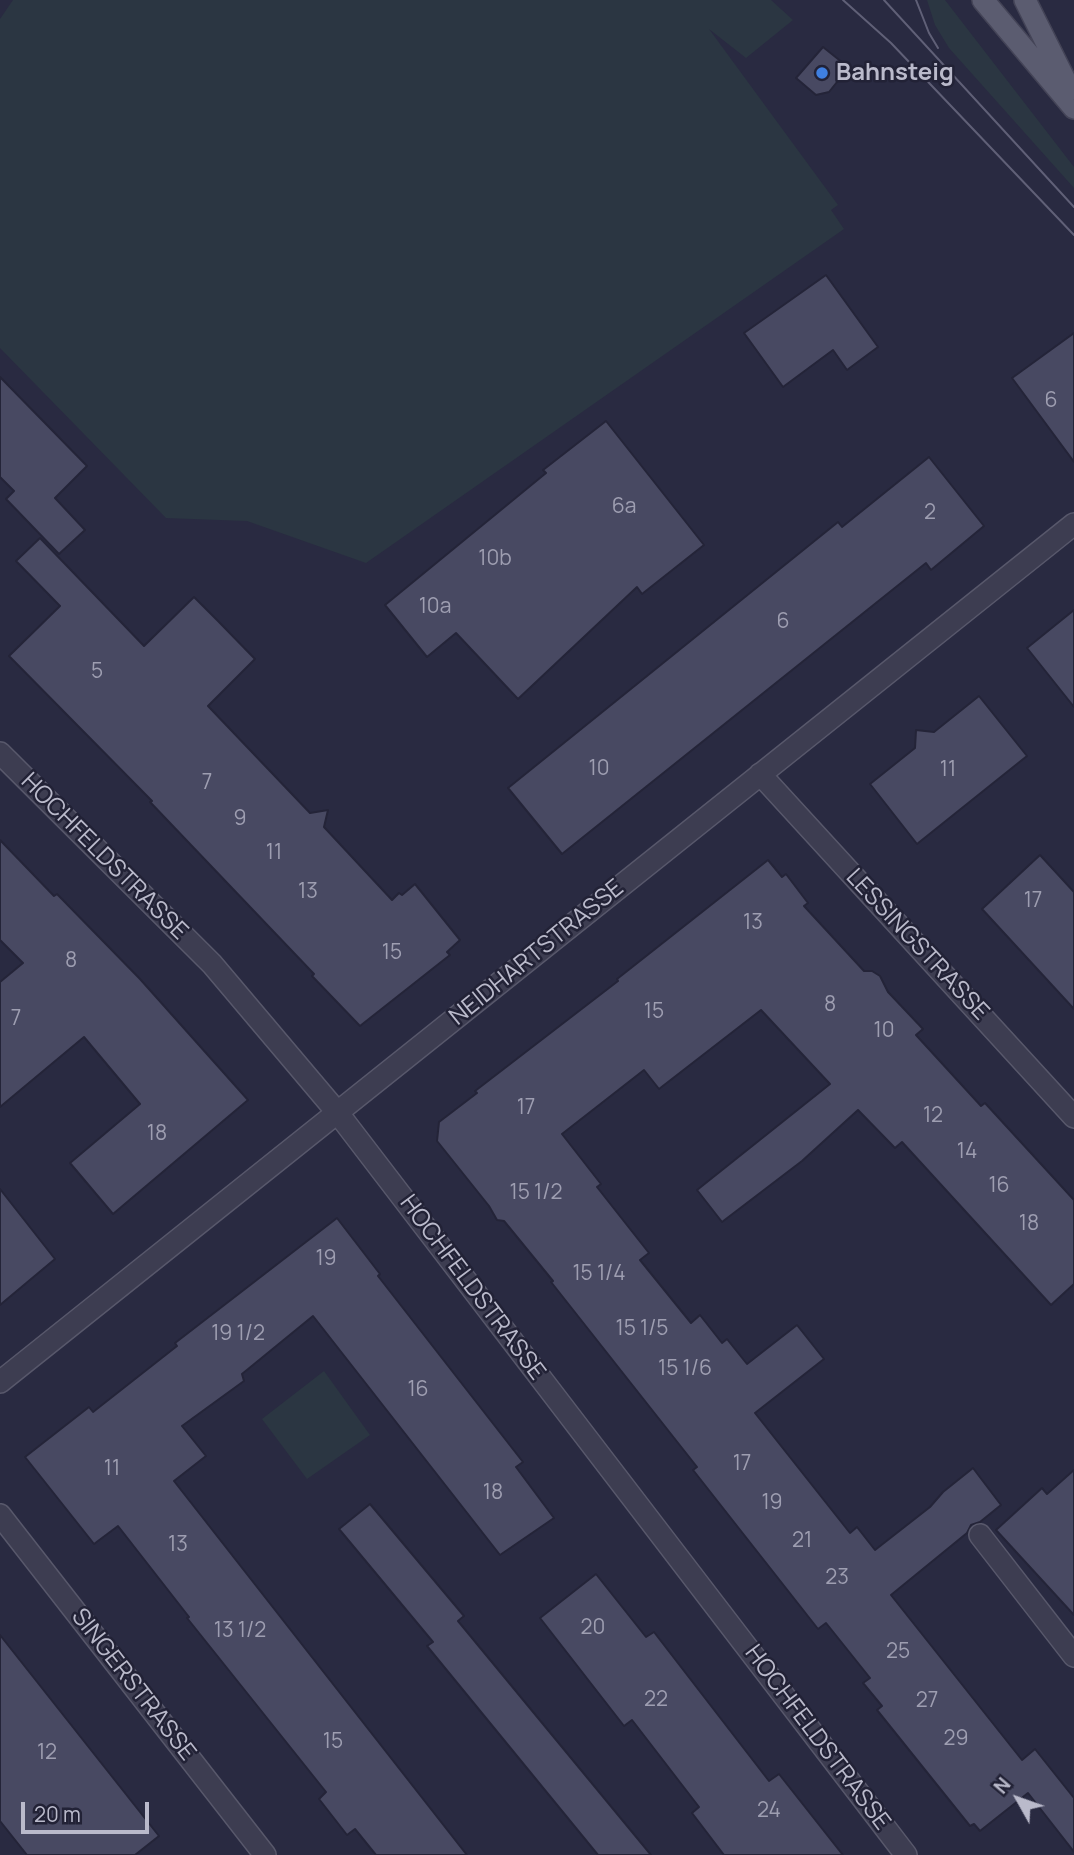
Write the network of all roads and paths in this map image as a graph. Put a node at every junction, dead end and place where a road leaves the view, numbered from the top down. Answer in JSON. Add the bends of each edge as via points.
{"nodes":[{"id":1,"x":983,"y":0,"type":"edge"},
{"id":2,"x":1025,"y":0,"type":"edge"},
{"id":3,"x":1074,"y":99,"type":"edge"},
{"id":4,"x":1074,"y":108,"type":"edge"},
{"id":5,"x":1074,"y":524,"type":"edge"},
{"id":6,"x":0,"y":753,"type":"edge"},
{"id":7,"x":760,"y":774,"type":"junction"},
{"id":8,"x":337,"y":1112,"type":"junction"},
{"id":9,"x":1074,"y":1117,"type":"edge"},
{"id":10,"x":0,"y":1382,"type":"edge"},
{"id":11,"x":0,"y":1516,"type":"edge"},
{"id":12,"x":980,"y":1535,"type":"dead end"},
{"id":13,"x":1074,"y":1656,"type":"edge"},
{"id":14,"x":265,"y":1855,"type":"edge"},
{"id":15,"x":906,"y":1855,"type":"edge"}],
"edges":[{"from":1,"to":4,"type":"main road"},
{"from":2,"to":3,"type":"main road"},
{"from":5,"to":7,"type":"street","name":"NEIDHARTSTRASSE"},
{"from":6,"to":8,"type":"street","name":"HOCHFELDSTRASSE","via":[[212,964]]},
{"from":7,"to":8,"type":"street","name":"NEIDHARTSTRASSE"},
{"from":7,"to":9,"type":"street","name":"LESSINGSTRASSE"},
{"from":8,"to":10,"type":"street","name":"NEIDHARTSTRASSE"},
{"from":8,"to":15,"type":"street","name":"HOCHFELDSTRASSE"},
{"from":11,"to":14,"type":"street","name":"SINGERSTRASSE"},
{"from":12,"to":13,"type":"street"}]}
